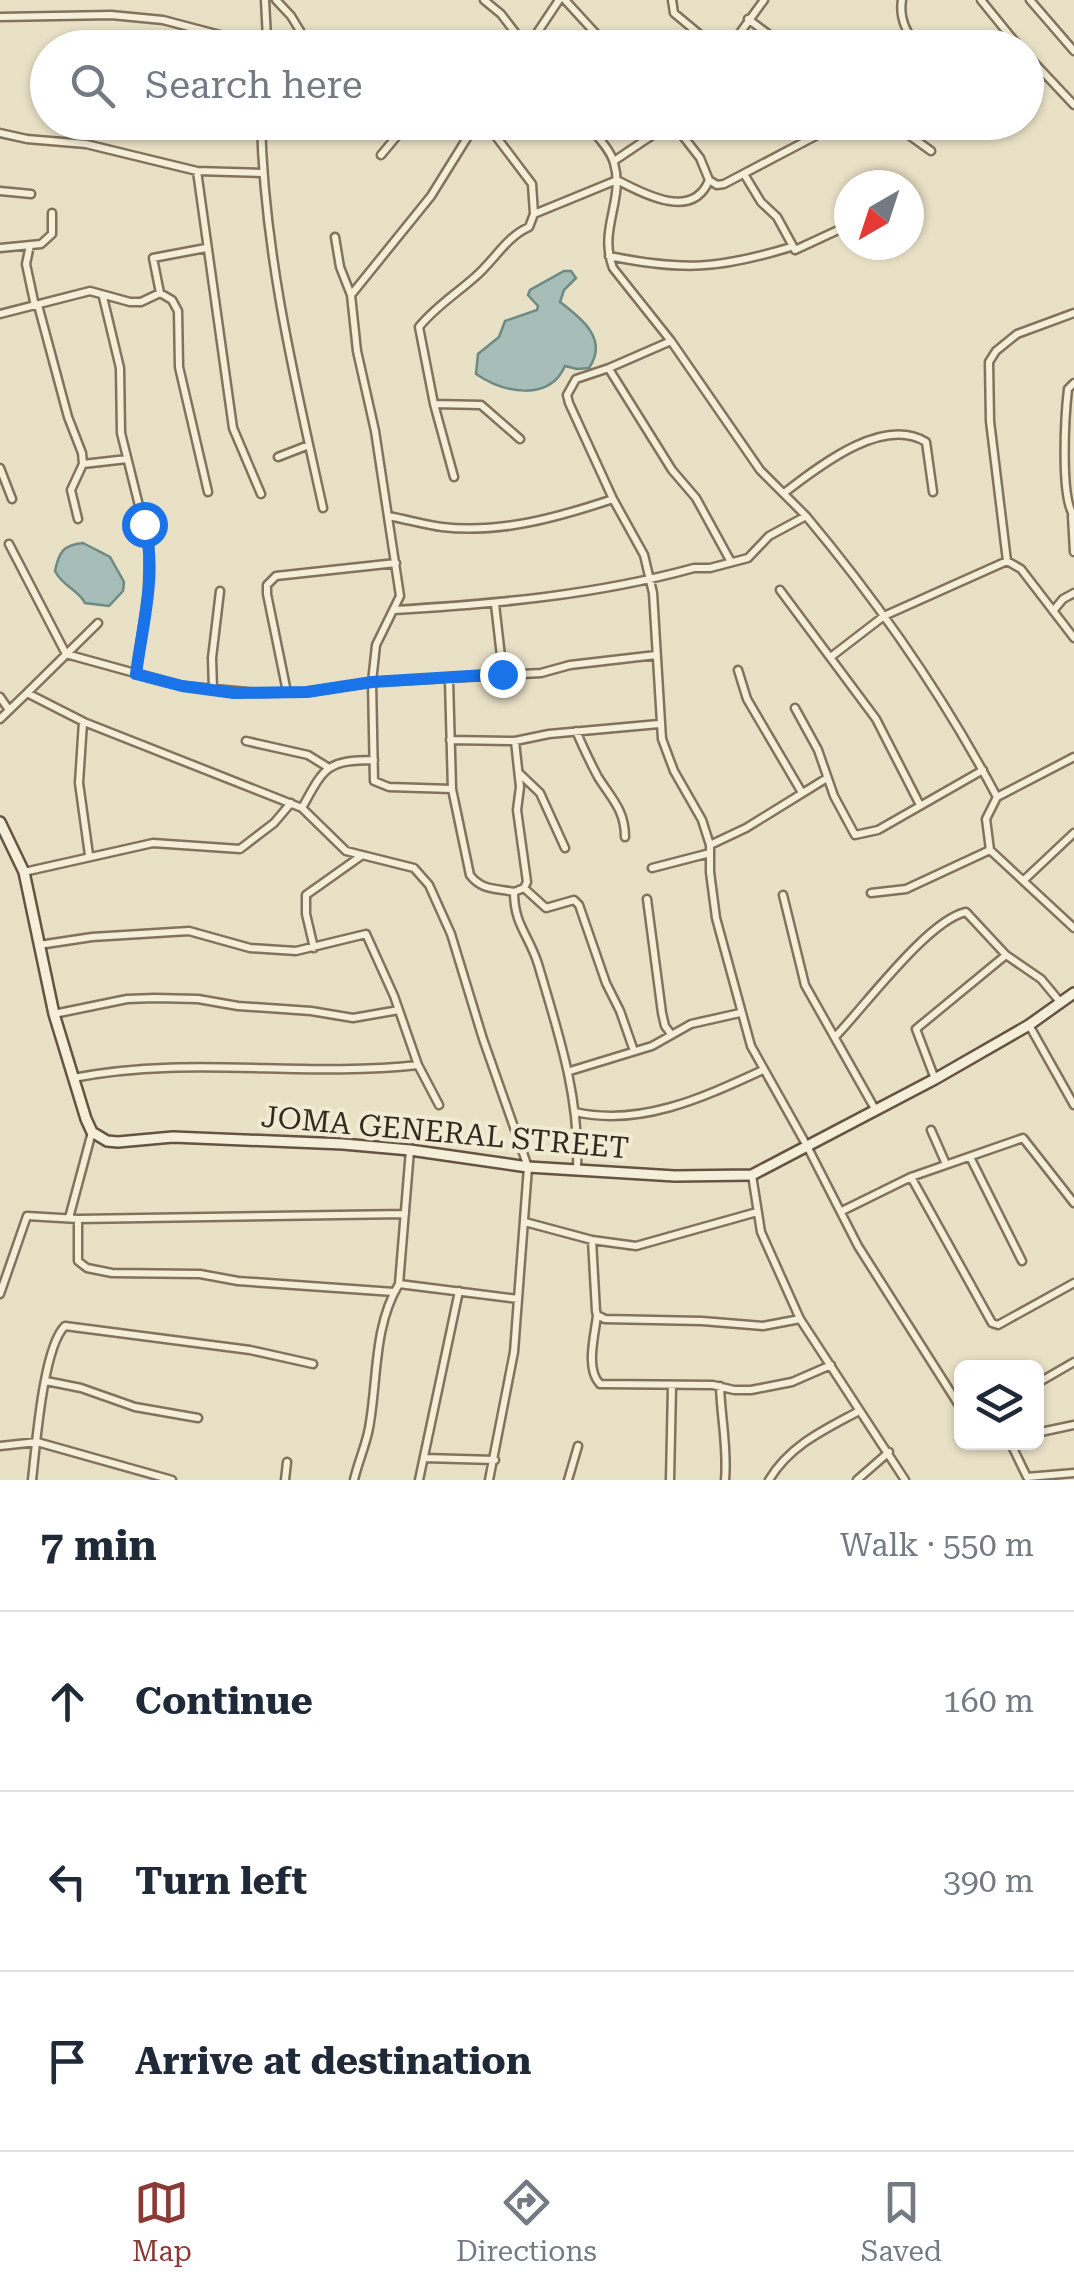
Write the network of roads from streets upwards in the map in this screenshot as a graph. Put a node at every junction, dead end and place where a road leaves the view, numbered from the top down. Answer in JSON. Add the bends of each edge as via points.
{"nodes":[{"id":1,"x":265,"y":0,"type":"edge"},
{"id":2,"x":276,"y":0,"type":"edge"},
{"id":3,"x":484,"y":0,"type":"edge"},
{"id":4,"x":562,"y":0,"type":"edge"},
{"id":5,"x":672,"y":0,"type":"edge"},
{"id":6,"x":764,"y":0,"type":"edge"},
{"id":7,"x":902,"y":0,"type":"edge"},
{"id":8,"x":980,"y":0,"type":"edge"},
{"id":9,"x":1030,"y":0,"type":"edge"},
{"id":10,"x":0,"y":17,"type":"edge"},
{"id":11,"x":748,"y":19,"type":"junction"},
{"id":12,"x":200,"y":30,"type":"edge"},
{"id":13,"x":266,"y":30,"type":"edge"},
{"id":14,"x":299,"y":30,"type":"edge"},
{"id":15,"x":514,"y":30,"type":"edge"},
{"id":16,"x":540,"y":30,"type":"edge"},
{"id":17,"x":591,"y":30,"type":"edge"},
{"id":18,"x":694,"y":30,"type":"edge"},
{"id":19,"x":741,"y":30,"type":"edge"},
{"id":20,"x":763,"y":30,"type":"edge"},
{"id":21,"x":907,"y":30,"type":"edge"},
{"id":22,"x":1005,"y":30,"type":"edge"},
{"id":23,"x":1074,"y":52,"type":"edge"},
{"id":24,"x":1044,"y":73,"type":"edge"},
{"id":25,"x":1074,"y":105,"type":"edge"},
{"id":26,"x":0,"y":133,"type":"edge"},
{"id":27,"x":30,"y":139,"type":"edge"},
{"id":28,"x":39,"y":140,"type":"edge"},
{"id":29,"x":262,"y":140,"type":"edge"},
{"id":30,"x":393,"y":140,"type":"edge"},
{"id":31,"x":466,"y":140,"type":"edge"},
{"id":32,"x":499,"y":140,"type":"edge"},
{"id":33,"x":599,"y":140,"type":"edge"},
{"id":34,"x":645,"y":140,"type":"edge"},
{"id":35,"x":686,"y":140,"type":"edge"},
{"id":36,"x":810,"y":140,"type":"edge"},
{"id":37,"x":916,"y":140,"type":"edge"},
{"id":38,"x":930,"y":150,"type":"dead end"},
{"id":39,"x":381,"y":154,"type":"dead end"},
{"id":40,"x":614,"y":161,"type":"junction"},
{"id":41,"x":197,"y":171,"type":"junction"},
{"id":42,"x":262,"y":173,"type":"junction"},
{"id":43,"x":744,"y":174,"type":"junction"},
{"id":44,"x":617,"y":180,"type":"junction"},
{"id":45,"x":709,"y":180,"type":"junction"},
{"id":46,"x":0,"y":191,"type":"edge"},
{"id":47,"x":31,"y":194,"type":"dead end"},
{"id":48,"x":52,"y":213,"type":"dead end"},
{"id":49,"x":534,"y":214,"type":"junction"},
{"id":50,"x":834,"y":233,"type":"edge"},
{"id":51,"x":334,"y":237,"type":"dead end"},
{"id":52,"x":30,"y":245,"type":"junction"},
{"id":53,"x":791,"y":247,"type":"junction"},
{"id":54,"x":0,"y":248,"type":"edge"},
{"id":55,"x":206,"y":248,"type":"junction"},
{"id":56,"x":609,"y":256,"type":"junction"},
{"id":57,"x":160,"y":293,"type":"junction"},
{"id":58,"x":351,"y":295,"type":"junction"},
{"id":59,"x":103,"y":297,"type":"junction"},
{"id":60,"x":36,"y":305,"type":"junction"},
{"id":61,"x":1074,"y":313,"type":"edge"},
{"id":62,"x":0,"y":314,"type":"edge"},
{"id":63,"x":670,"y":341,"type":"junction"},
{"id":64,"x":609,"y":368,"type":"junction"},
{"id":65,"x":1074,"y":383,"type":"edge"},
{"id":66,"x":434,"y":404,"type":"junction"},
{"id":67,"x":520,"y":439,"type":"dead end"},
{"id":68,"x":1070,"y":444,"type":"edge"},
{"id":69,"x":309,"y":445,"type":"junction"},
{"id":70,"x":278,"y":457,"type":"dead end"},
{"id":71,"x":128,"y":459,"type":"junction"},
{"id":72,"x":83,"y":464,"type":"junction"},
{"id":73,"x":0,"y":468,"type":"edge"},
{"id":74,"x":454,"y":477,"type":"dead end"},
{"id":75,"x":208,"y":492,"type":"dead end"},
{"id":76,"x":934,"y":492,"type":"dead end"},
{"id":77,"x":784,"y":493,"type":"junction"},
{"id":78,"x":262,"y":494,"type":"dead end"},
{"id":79,"x":613,"y":498,"type":"junction"},
{"id":80,"x":12,"y":499,"type":"dead end"},
{"id":81,"x":323,"y":508,"type":"dead end"},
{"id":82,"x":388,"y":516,"type":"junction"},
{"id":83,"x":806,"y":516,"type":"junction"},
{"id":84,"x":1073,"y":516,"type":"edge"},
{"id":85,"x":78,"y":519,"type":"dead end"},
{"id":86,"x":9,"y":544,"type":"dead end"},
{"id":87,"x":1074,"y":552,"type":"edge"},
{"id":88,"x":1008,"y":561,"type":"junction"},
{"id":89,"x":731,"y":562,"type":"junction"},
{"id":90,"x":396,"y":563,"type":"junction"},
{"id":91,"x":650,"y":580,"type":"junction"},
{"id":92,"x":780,"y":590,"type":"dead end"},
{"id":93,"x":220,"y":592,"type":"dead end"},
{"id":94,"x":1074,"y":593,"type":"edge"},
{"id":95,"x":495,"y":604,"type":"junction"},
{"id":96,"x":394,"y":610,"type":"junction"},
{"id":97,"x":1052,"y":611,"type":"junction"},
{"id":98,"x":884,"y":616,"type":"junction"},
{"id":99,"x":98,"y":623,"type":"dead end"},
{"id":100,"x":1074,"y":638,"type":"edge"},
{"id":101,"x":66,"y":654,"type":"junction"},
{"id":102,"x":656,"y":654,"type":"junction"},
{"id":103,"x":832,"y":656,"type":"junction"},
{"id":104,"x":738,"y":670,"type":"dead end"},
{"id":105,"x":136,"y":674,"type":"junction"},
{"id":106,"x":502,"y":674,"type":"junction"},
{"id":107,"x":449,"y":680,"type":"junction"},
{"id":108,"x":372,"y":682,"type":"junction"},
{"id":109,"x":212,"y":689,"type":"junction"},
{"id":110,"x":286,"y":692,"type":"junction"},
{"id":111,"x":28,"y":694,"type":"junction"},
{"id":112,"x":0,"y":698,"type":"edge"},
{"id":113,"x":795,"y":708,"type":"dead end"},
{"id":114,"x":8,"y":710,"type":"junction"},
{"id":115,"x":0,"y":719,"type":"edge"},
{"id":116,"x":84,"y":722,"type":"junction"},
{"id":117,"x":659,"y":724,"type":"junction"},
{"id":118,"x":576,"y":731,"type":"junction"},
{"id":119,"x":450,"y":740,"type":"junction"},
{"id":120,"x":246,"y":741,"type":"dead end"},
{"id":121,"x":515,"y":741,"type":"junction"},
{"id":122,"x":1074,"y":757,"type":"edge"},
{"id":123,"x":374,"y":760,"type":"junction"},
{"id":124,"x":329,"y":768,"type":"junction"},
{"id":125,"x":984,"y":770,"type":"junction"},
{"id":126,"x":519,"y":773,"type":"junction"},
{"id":127,"x":827,"y":778,"type":"junction"},
{"id":128,"x":452,"y":789,"type":"junction"},
{"id":129,"x":801,"y":791,"type":"junction"},
{"id":130,"x":997,"y":797,"type":"junction"},
{"id":131,"x":290,"y":803,"type":"junction"},
{"id":132,"x":920,"y":805,"type":"junction"},
{"id":133,"x":302,"y":808,"type":"junction"},
{"id":134,"x":0,"y":822,"type":"edge"},
{"id":135,"x":1074,"y":833,"type":"edge"},
{"id":136,"x":625,"y":837,"type":"dead end"},
{"id":137,"x":565,"y":848,"type":"dead end"},
{"id":138,"x":710,"y":849,"type":"junction"},
{"id":139,"x":990,"y":850,"type":"junction"},
{"id":140,"x":90,"y":855,"type":"junction"},
{"id":141,"x":361,"y":856,"type":"junction"},
{"id":142,"x":652,"y":868,"type":"dead end"},
{"id":143,"x":24,"y":872,"type":"junction"},
{"id":144,"x":1024,"y":880,"type":"junction"},
{"id":145,"x":524,"y":888,"type":"junction"},
{"id":146,"x":514,"y":892,"type":"junction"},
{"id":147,"x":871,"y":893,"type":"dead end"},
{"id":148,"x":783,"y":894,"type":"dead end"},
{"id":149,"x":647,"y":898,"type":"dead end"},
{"id":150,"x":1074,"y":910,"type":"edge"},
{"id":151,"x":1063,"y":916,"type":"junction"},
{"id":152,"x":1074,"y":928,"type":"edge"},
{"id":153,"x":39,"y":945,"type":"junction"},
{"id":154,"x":314,"y":948,"type":"junction"},
{"id":155,"x":1006,"y":955,"type":"junction"},
{"id":156,"x":1074,"y":993,"type":"edge"},
{"id":157,"x":1061,"y":1003,"type":"junction"},
{"id":158,"x":398,"y":1010,"type":"junction"},
{"id":159,"x":740,"y":1013,"type":"junction"},
{"id":160,"x":54,"y":1014,"type":"junction"},
{"id":161,"x":1029,"y":1025,"type":"junction"},
{"id":162,"x":672,"y":1034,"type":"junction"},
{"id":163,"x":836,"y":1037,"type":"junction"},
{"id":164,"x":634,"y":1051,"type":"junction"},
{"id":165,"x":418,"y":1065,"type":"junction"},
{"id":166,"x":762,"y":1070,"type":"junction"},
{"id":167,"x":570,"y":1071,"type":"junction"},
{"id":168,"x":73,"y":1078,"type":"junction"},
{"id":169,"x":934,"y":1079,"type":"junction"},
{"id":170,"x":1074,"y":1083,"type":"edge"},
{"id":171,"x":1064,"y":1090,"type":"junction"},
{"id":172,"x":439,"y":1105,"type":"dead end"},
{"id":173,"x":1074,"y":1105,"type":"edge"},
{"id":174,"x":874,"y":1109,"type":"junction"},
{"id":175,"x":575,"y":1112,"type":"junction"},
{"id":176,"x":931,"y":1130,"type":"dead end"},
{"id":177,"x":92,"y":1132,"type":"junction"},
{"id":178,"x":807,"y":1146,"type":"junction"},
{"id":179,"x":410,"y":1150,"type":"junction"},
{"id":180,"x":970,"y":1157,"type":"junction"},
{"id":181,"x":946,"y":1164,"type":"junction"},
{"id":182,"x":528,"y":1167,"type":"junction"},
{"id":183,"x":578,"y":1168,"type":"junction"},
{"id":184,"x":752,"y":1175,"type":"junction"},
{"id":185,"x":911,"y":1177,"type":"junction"},
{"id":186,"x":1074,"y":1203,"type":"edge"},
{"id":187,"x":842,"y":1211,"type":"junction"},
{"id":188,"x":757,"y":1212,"type":"junction"},
{"id":189,"x":406,"y":1214,"type":"junction"},
{"id":190,"x":74,"y":1219,"type":"junction"},
{"id":191,"x":524,"y":1222,"type":"junction"},
{"id":192,"x":592,"y":1240,"type":"junction"},
{"id":193,"x":1022,"y":1261,"type":"dead end"},
{"id":194,"x":399,"y":1284,"type":"junction"},
{"id":195,"x":1074,"y":1284,"type":"edge"},
{"id":196,"x":459,"y":1291,"type":"junction"},
{"id":197,"x":394,"y":1292,"type":"junction"},
{"id":198,"x":0,"y":1294,"type":"edge"},
{"id":199,"x":518,"y":1298,"type":"junction"},
{"id":200,"x":597,"y":1316,"type":"junction"},
{"id":201,"x":800,"y":1319,"type":"junction"},
{"id":202,"x":1074,"y":1362,"type":"edge"},
{"id":203,"x":314,"y":1364,"type":"dead end"},
{"id":204,"x":831,"y":1366,"type":"junction"},
{"id":205,"x":1044,"y":1379,"type":"edge"},
{"id":206,"x":46,"y":1381,"type":"junction"},
{"id":207,"x":672,"y":1386,"type":"junction"},
{"id":208,"x":720,"y":1386,"type":"junction"},
{"id":209,"x":954,"y":1397,"type":"edge"},
{"id":210,"x":859,"y":1412,"type":"junction"},
{"id":211,"x":198,"y":1418,"type":"dead end"},
{"id":212,"x":1074,"y":1425,"type":"edge"},
{"id":213,"x":1044,"y":1431,"type":"edge"},
{"id":214,"x":37,"y":1442,"type":"junction"},
{"id":215,"x":0,"y":1446,"type":"edge"},
{"id":216,"x":578,"y":1446,"type":"dead end"},
{"id":217,"x":1014,"y":1450,"type":"edge"},
{"id":218,"x":889,"y":1452,"type":"junction"},
{"id":219,"x":424,"y":1458,"type":"junction"},
{"id":220,"x":495,"y":1460,"type":"junction"},
{"id":221,"x":287,"y":1462,"type":"dead end"},
{"id":222,"x":1074,"y":1473,"type":"edge"},
{"id":223,"x":1028,"y":1478,"type":"edge"},
{"id":224,"x":32,"y":1480,"type":"edge"},
{"id":225,"x":172,"y":1480,"type":"edge"},
{"id":226,"x":285,"y":1480,"type":"edge"},
{"id":227,"x":354,"y":1480,"type":"edge"},
{"id":228,"x":418,"y":1480,"type":"edge"},
{"id":229,"x":489,"y":1480,"type":"edge"},
{"id":230,"x":568,"y":1480,"type":"edge"},
{"id":231,"x":670,"y":1480,"type":"edge"},
{"id":232,"x":724,"y":1480,"type":"edge"},
{"id":233,"x":769,"y":1480,"type":"edge"},
{"id":234,"x":857,"y":1480,"type":"edge"},
{"id":235,"x":906,"y":1480,"type":"edge"}],
"edges":[{"from":1,"to":13,"type":"street"},
{"from":2,"to":14,"type":"street"},
{"from":3,"to":15,"type":"street"},
{"from":4,"to":16,"type":"street"},
{"from":4,"to":17,"type":"street"},
{"from":5,"to":18,"type":"street","via":[[674,13]]},
{"from":6,"to":11,"type":"street"},
{"from":7,"to":21,"type":"street"},
{"from":8,"to":22,"type":"street"},
{"from":9,"to":23,"type":"street"},
{"from":10,"to":12,"type":"street","via":[[112,15]]},
{"from":11,"to":19,"type":"street"},
{"from":11,"to":20,"type":"street"},
{"from":24,"to":25,"type":"street"},
{"from":26,"to":27,"type":"street"},
{"from":28,"to":41,"type":"street","via":[[86,144]]},
{"from":29,"to":42,"type":"street"},
{"from":30,"to":39,"type":"street"},
{"from":31,"to":58,"type":"street","via":[[431,196]]},
{"from":32,"to":49,"type":"street","via":[[532,184]]},
{"from":33,"to":40,"type":"street"},
{"from":34,"to":40,"type":"street"},
{"from":35,"to":45,"type":"street"},
{"from":36,"to":43,"type":"street"},
{"from":37,"to":38,"type":"street"},
{"from":40,"to":44,"type":"street"},
{"from":41,"to":42,"type":"street"},
{"from":41,"to":55,"type":"street"},
{"from":42,"to":69,"type":"street"},
{"from":43,"to":45,"type":"street","via":[[724,184]]},
{"from":43,"to":53,"type":"street"},
{"from":44,"to":45,"type":"street","via":[[658,199],[689,202]]},
{"from":44,"to":49,"type":"street"},
{"from":44,"to":56,"type":"street"},
{"from":46,"to":47,"type":"street"},
{"from":48,"to":52,"type":"street","via":[[52,234]]},
{"from":49,"to":66,"type":"street","via":[[529,227],[420,326]]},
{"from":50,"to":53,"type":"street","via":[[802,249]]},
{"from":51,"to":58,"type":"street"},
{"from":52,"to":54,"type":"street"},
{"from":52,"to":60,"type":"street","via":[[26,264]]},
{"from":53,"to":56,"type":"street","via":[[710,266]]},
{"from":55,"to":57,"type":"street","via":[[153,258]]},
{"from":55,"to":78,"type":"street","via":[[233,428]]},
{"from":56,"to":63,"type":"street"},
{"from":57,"to":59,"type":"street","via":[[141,302]]},
{"from":57,"to":75,"type":"street","via":[[178,311],[180,367]]},
{"from":58,"to":82,"type":"street"},
{"from":59,"to":60,"type":"street","via":[[90,291]]},
{"from":59,"to":71,"type":"street","via":[[120,368]]},
{"from":60,"to":62,"type":"street"},
{"from":60,"to":72,"type":"street"},
{"from":61,"to":88,"type":"street","via":[[1016,334],[988,362]]},
{"from":63,"to":64,"type":"street"},
{"from":63,"to":77,"type":"street","via":[[760,470]]},
{"from":64,"to":79,"type":"street","via":[[576,379],[568,395]]},
{"from":64,"to":89,"type":"street"},
{"from":65,"to":68,"type":"street","via":[[1068,389]]},
{"from":66,"to":67,"type":"street","via":[[482,404]]},
{"from":66,"to":74,"type":"street"},
{"from":68,"to":84,"type":"street"},
{"from":69,"to":70,"type":"street"},
{"from":69,"to":81,"type":"street"},
{"from":71,"to":72,"type":"street"},
{"from":71,"to":105,"type":"street","via":[[149,546]]},
{"from":72,"to":85,"type":"street","via":[[71,490]]},
{"from":73,"to":80,"type":"street"},
{"from":76,"to":77,"type":"street","via":[[926,442],[900,435],[847,448]]},
{"from":77,"to":83,"type":"street"},
{"from":79,"to":82,"type":"street","via":[[559,517],[479,528]]},
{"from":79,"to":91,"type":"street","via":[[644,554]]},
{"from":82,"to":90,"type":"street"},
{"from":83,"to":89,"type":"street","via":[[769,536],[748,558]]},
{"from":83,"to":98,"type":"street"},
{"from":84,"to":87,"type":"street"},
{"from":86,"to":101,"type":"street"},
{"from":88,"to":97,"type":"street"},
{"from":88,"to":98,"type":"street"},
{"from":89,"to":91,"type":"street"},
{"from":90,"to":96,"type":"street","via":[[400,596]]},
{"from":90,"to":110,"type":"street","via":[[270,580]]},
{"from":91,"to":95,"type":"street"},
{"from":91,"to":102,"type":"street"},
{"from":92,"to":103,"type":"street"},
{"from":93,"to":109,"type":"street"},
{"from":94,"to":97,"type":"street"},
{"from":95,"to":96,"type":"street"},
{"from":95,"to":106,"type":"street"},
{"from":96,"to":108,"type":"street","via":[[380,632]]},
{"from":97,"to":100,"type":"street"},
{"from":98,"to":103,"type":"street"},
{"from":98,"to":125,"type":"street"},
{"from":99,"to":101,"type":"street"},
{"from":101,"to":105,"type":"street"},
{"from":101,"to":111,"type":"street"},
{"from":102,"to":106,"type":"street"},
{"from":102,"to":117,"type":"street"},
{"from":103,"to":132,"type":"street","via":[[876,719]]},
{"from":104,"to":129,"type":"street"},
{"from":105,"to":109,"type":"street"},
{"from":106,"to":107,"type":"street"},
{"from":107,"to":108,"type":"street"},
{"from":107,"to":119,"type":"street"},
{"from":108,"to":110,"type":"street"},
{"from":108,"to":123,"type":"street"},
{"from":109,"to":110,"type":"street"},
{"from":111,"to":114,"type":"street"},
{"from":111,"to":116,"type":"street"},
{"from":112,"to":114,"type":"street"},
{"from":113,"to":127,"type":"street"},
{"from":114,"to":115,"type":"street"},
{"from":116,"to":131,"type":"street"},
{"from":116,"to":140,"type":"street","via":[[79,783]]},
{"from":117,"to":118,"type":"street"},
{"from":117,"to":138,"type":"street","via":[[665,752]]},
{"from":118,"to":121,"type":"street"},
{"from":118,"to":136,"type":"street","via":[[616,800]]},
{"from":119,"to":121,"type":"street"},
{"from":119,"to":128,"type":"street"},
{"from":120,"to":124,"type":"street"},
{"from":121,"to":126,"type":"street"},
{"from":122,"to":130,"type":"street"},
{"from":123,"to":124,"type":"street"},
{"from":123,"to":128,"type":"street","via":[[379,784]]},
{"from":124,"to":133,"type":"street"},
{"from":125,"to":130,"type":"street"},
{"from":125,"to":132,"type":"street"},
{"from":126,"to":137,"type":"street","via":[[540,794]]},
{"from":126,"to":145,"type":"street"},
{"from":127,"to":129,"type":"street"},
{"from":127,"to":132,"type":"street","via":[[854,835],[878,830]]},
{"from":128,"to":146,"type":"street","via":[[473,879],[491,890]]},
{"from":129,"to":138,"type":"street"},
{"from":130,"to":139,"type":"street","via":[[986,818]]},
{"from":131,"to":133,"type":"street"},
{"from":131,"to":140,"type":"street","via":[[240,849],[153,842]]},
{"from":133,"to":141,"type":"street","via":[[337,846]]},
{"from":134,"to":143,"type":"street"},
{"from":135,"to":144,"type":"street"},
{"from":138,"to":142,"type":"street"},
{"from":138,"to":159,"type":"street","via":[[716,918]]},
{"from":139,"to":144,"type":"street"},
{"from":139,"to":147,"type":"street","via":[[906,889]]},
{"from":140,"to":143,"type":"street"},
{"from":141,"to":154,"type":"street","via":[[306,895]]},
{"from":141,"to":182,"type":"street","via":[[414,868],[429,885]]},
{"from":143,"to":153,"type":"street"},
{"from":144,"to":151,"type":"street"},
{"from":145,"to":146,"type":"street"},
{"from":145,"to":164,"type":"street","via":[[546,908],[579,905]]},
{"from":146,"to":167,"type":"street","via":[[514,914],[533,951]]},
{"from":148,"to":163,"type":"street","via":[[806,984]]},
{"from":149,"to":162,"type":"street","via":[[662,1013]]},
{"from":150,"to":151,"type":"street"},
{"from":151,"to":152,"type":"street"},
{"from":153,"to":154,"type":"street","via":[[189,932],[250,948]]},
{"from":153,"to":160,"type":"street"},
{"from":154,"to":158,"type":"street","via":[[366,934]]},
{"from":155,"to":157,"type":"street"},
{"from":155,"to":163,"type":"street","via":[[962,912],[909,952]]},
{"from":155,"to":169,"type":"street","via":[[916,1028]]},
{"from":156,"to":157,"type":"street","name":"JOMA GENERAL STREET"},
{"from":157,"to":161,"type":"street","name":"JOMA GENERAL STREET"},
{"from":158,"to":160,"type":"street","via":[[353,1018],[155,998]]},
{"from":158,"to":165,"type":"street"},
{"from":159,"to":162,"type":"street"},
{"from":159,"to":166,"type":"street"},
{"from":160,"to":168,"type":"street"},
{"from":161,"to":169,"type":"street","name":"JOMA GENERAL STREET"},
{"from":161,"to":171,"type":"street"},
{"from":162,"to":164,"type":"street"},
{"from":163,"to":174,"type":"street"},
{"from":164,"to":167,"type":"street"},
{"from":165,"to":168,"type":"street","via":[[330,1072],[173,1065]]},
{"from":165,"to":172,"type":"street"},
{"from":166,"to":175,"type":"street","via":[[694,1102],[604,1118]]},
{"from":166,"to":178,"type":"street"},
{"from":167,"to":175,"type":"street"},
{"from":168,"to":177,"type":"street"},
{"from":169,"to":174,"type":"street","name":"JOMA GENERAL STREET"},
{"from":170,"to":171,"type":"street"},
{"from":171,"to":173,"type":"street"},
{"from":174,"to":178,"type":"street","name":"JOMA GENERAL STREET"},
{"from":175,"to":183,"type":"street"},
{"from":176,"to":181,"type":"street"},
{"from":177,"to":179,"type":"street","name":"JOMA GENERAL STREET","via":[[118,1142],[173,1137]]},
{"from":177,"to":190,"type":"street"},
{"from":178,"to":184,"type":"street","name":"JOMA GENERAL STREET"},
{"from":178,"to":187,"type":"street"},
{"from":179,"to":182,"type":"street","name":"JOMA GENERAL STREET"},
{"from":179,"to":189,"type":"street"},
{"from":180,"to":181,"type":"street"},
{"from":180,"to":186,"type":"street","via":[[1022,1138]]},
{"from":180,"to":193,"type":"street"},
{"from":181,"to":185,"type":"street"},
{"from":182,"to":183,"type":"street","name":"JOMA GENERAL STREET"},
{"from":182,"to":191,"type":"street"},
{"from":183,"to":184,"type":"street","name":"JOMA GENERAL STREET"},
{"from":184,"to":188,"type":"street"},
{"from":185,"to":187,"type":"street"},
{"from":185,"to":195,"type":"street","via":[[992,1323]]},
{"from":187,"to":209,"type":"street"},
{"from":188,"to":192,"type":"street","via":[[656,1243]]},
{"from":188,"to":201,"type":"street"},
{"from":189,"to":190,"type":"street"},
{"from":189,"to":194,"type":"street"},
{"from":190,"to":197,"type":"street","via":[[78,1261],[87,1268]]},
{"from":190,"to":198,"type":"street","via":[[27,1216]]},
{"from":191,"to":192,"type":"street"},
{"from":191,"to":199,"type":"street"},
{"from":192,"to":200,"type":"street"},
{"from":194,"to":196,"type":"street"},
{"from":194,"to":197,"type":"street"},
{"from":196,"to":199,"type":"street"},
{"from":196,"to":219,"type":"street"},
{"from":197,"to":227,"type":"street"},
{"from":199,"to":220,"type":"street"},
{"from":200,"to":201,"type":"street","via":[[763,1326]]},
{"from":200,"to":207,"type":"street","via":[[592,1368],[600,1384]]},
{"from":201,"to":204,"type":"street"},
{"from":202,"to":205,"type":"street"},
{"from":203,"to":206,"type":"street","via":[[65,1326],[56,1335]]},
{"from":204,"to":208,"type":"street","via":[[751,1390]]},
{"from":204,"to":210,"type":"street"},
{"from":206,"to":211,"type":"street"},
{"from":206,"to":214,"type":"street"},
{"from":207,"to":208,"type":"street"},
{"from":207,"to":231,"type":"street"},
{"from":208,"to":232,"type":"street","via":[[728,1451]]},
{"from":210,"to":218,"type":"street"},
{"from":210,"to":233,"type":"street","via":[[807,1439]]},
{"from":212,"to":213,"type":"street"},
{"from":214,"to":215,"type":"street"},
{"from":214,"to":224,"type":"street"},
{"from":214,"to":225,"type":"street"},
{"from":216,"to":230,"type":"street"},
{"from":217,"to":223,"type":"street"},
{"from":218,"to":234,"type":"street"},
{"from":218,"to":235,"type":"street"},
{"from":219,"to":220,"type":"street"},
{"from":219,"to":228,"type":"street"},
{"from":220,"to":229,"type":"street"},
{"from":221,"to":226,"type":"street"},
{"from":222,"to":223,"type":"street"}]}
